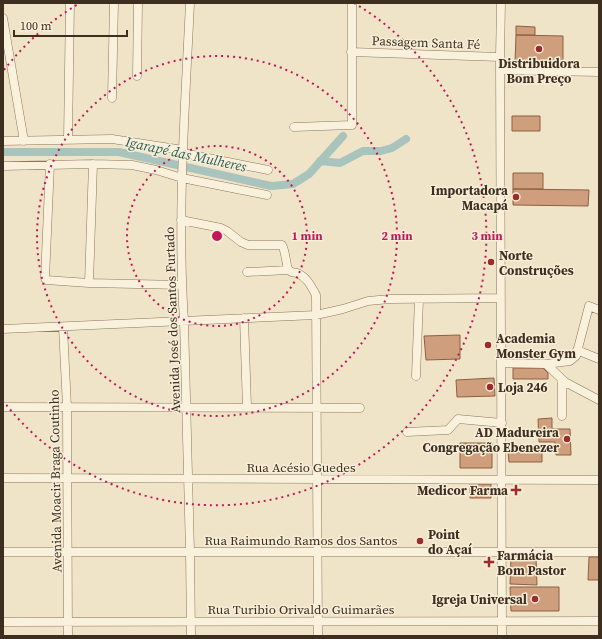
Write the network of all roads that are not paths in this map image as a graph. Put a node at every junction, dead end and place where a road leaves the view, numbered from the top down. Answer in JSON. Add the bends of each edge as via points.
{"nodes":[{"id":1,"x":70,"y":3,"type":"edge"},
{"id":2,"x":114,"y":3,"type":"edge"},
{"id":3,"x":138,"y":3,"type":"edge"},
{"id":4,"x":190,"y":3,"type":"edge"},
{"id":5,"x":352,"y":3,"type":"edge"},
{"id":6,"x":501,"y":3,"type":"edge"},
{"id":7,"x":3,"y":18,"type":"edge"},
{"id":8,"x":352,"y":52,"type":"junction"},
{"id":9,"x":500,"y":57,"type":"junction"},
{"id":10,"x":500,"y":70,"type":"junction"},
{"id":11,"x":599,"y":72,"type":"edge"},
{"id":12,"x":137,"y":76,"type":"dead end"},
{"id":13,"x":112,"y":98,"type":"dead end"},
{"id":14,"x":294,"y":127,"type":"dead end"},
{"id":15,"x":68,"y":139,"type":"junction"},
{"id":16,"x":3,"y":141,"type":"edge"},
{"id":17,"x":24,"y":141,"type":"junction"},
{"id":18,"x":183,"y":154,"type":"junction"},
{"id":19,"x":50,"y":164,"type":"junction"},
{"id":20,"x":93,"y":164,"type":"junction"},
{"id":21,"x":3,"y":166,"type":"edge"},
{"id":22,"x":268,"y":170,"type":"dead end"},
{"id":23,"x":182,"y":175,"type":"junction"},
{"id":24,"x":267,"y":195,"type":"dead end"},
{"id":25,"x":181,"y":220,"type":"junction"},
{"id":26,"x":288,"y":270,"type":"junction"},
{"id":27,"x":247,"y":272,"type":"dead end"},
{"id":28,"x":90,"y":283,"type":"junction"},
{"id":29,"x":182,"y":284,"type":"junction"},
{"id":30,"x":501,"y":298,"type":"junction"},
{"id":31,"x":419,"y":299,"type":"junction"},
{"id":32,"x":599,"y":303,"type":"edge"},
{"id":33,"x":589,"y":306,"type":"junction"},
{"id":34,"x":599,"y":310,"type":"edge"},
{"id":35,"x":316,"y":315,"type":"junction"},
{"id":36,"x":244,"y":318,"type":"junction"},
{"id":37,"x":184,"y":321,"type":"junction"},
{"id":38,"x":63,"y":327,"type":"junction"},
{"id":39,"x":3,"y":329,"type":"edge"},
{"id":40,"x":577,"y":350,"type":"junction"},
{"id":41,"x":599,"y":359,"type":"edge"},
{"id":42,"x":501,"y":363,"type":"junction"},
{"id":43,"x":546,"y":364,"type":"junction"},
{"id":44,"x":416,"y":376,"type":"dead end"},
{"id":45,"x":562,"y":380,"type":"junction"},
{"id":46,"x":599,"y":400,"type":"edge"},
{"id":47,"x":3,"y":407,"type":"edge"},
{"id":48,"x":67,"y":407,"type":"junction"},
{"id":49,"x":247,"y":407,"type":"junction"},
{"id":50,"x":317,"y":407,"type":"junction"},
{"id":51,"x":186,"y":408,"type":"junction"},
{"id":52,"x":360,"y":408,"type":"dead end"},
{"id":53,"x":562,"y":416,"type":"dead end"},
{"id":54,"x":502,"y":423,"type":"junction"},
{"id":55,"x":407,"y":432,"type":"dead end"},
{"id":56,"x":3,"y":478,"type":"edge"},
{"id":57,"x":67,"y":478,"type":"junction"},
{"id":58,"x":188,"y":479,"type":"junction"},
{"id":59,"x":317,"y":480,"type":"junction"},
{"id":60,"x":502,"y":480,"type":"junction"},
{"id":61,"x":599,"y":480,"type":"edge"},
{"id":62,"x":3,"y":552,"type":"edge"},
{"id":63,"x":68,"y":552,"type":"junction"},
{"id":64,"x":190,"y":552,"type":"junction"},
{"id":65,"x":317,"y":552,"type":"junction"},
{"id":66,"x":502,"y":552,"type":"junction"},
{"id":67,"x":599,"y":552,"type":"edge"},
{"id":68,"x":318,"y":621,"type":"junction"},
{"id":69,"x":502,"y":621,"type":"junction"},
{"id":70,"x":599,"y":621,"type":"edge"},
{"id":71,"x":3,"y":622,"type":"edge"},
{"id":72,"x":68,"y":622,"type":"junction"},
{"id":73,"x":191,"y":622,"type":"junction"},
{"id":74,"x":68,"y":636,"type":"edge"},
{"id":75,"x":191,"y":636,"type":"edge"},
{"id":76,"x":318,"y":636,"type":"edge"},
{"id":77,"x":502,"y":636,"type":"edge"}],
"edges":[{"from":1,"to":15,"type":"street"},
{"from":2,"to":13,"type":"street"},
{"from":3,"to":12,"type":"street"},
{"from":4,"to":18,"type":"street","name":"Avenida José dos Santos Furtado"},
{"from":5,"to":8,"type":"street"},
{"from":6,"to":9,"type":"street"},
{"from":7,"to":17,"type":"street"},
{"from":8,"to":9,"type":"street","name":"Passagem Santa Fé"},
{"from":8,"to":14,"type":"street","via":[[352,125]]},
{"from":9,"to":10,"type":"street"},
{"from":10,"to":11,"type":"street"},
{"from":10,"to":30,"type":"street"},
{"from":15,"to":17,"type":"street"},
{"from":15,"to":18,"type":"street","via":[[112,139]]},
{"from":16,"to":17,"type":"street"},
{"from":18,"to":22,"type":"street"},
{"from":18,"to":23,"type":"street","name":"Avenida José dos Santos Furtado"},
{"from":19,"to":20,"type":"street"},
{"from":19,"to":21,"type":"street"},
{"from":19,"to":28,"type":"street","via":[[45,278]]},
{"from":20,"to":23,"type":"street","via":[[132,165]]},
{"from":20,"to":28,"type":"street"},
{"from":23,"to":24,"type":"street"},
{"from":23,"to":25,"type":"street","name":"Avenida José dos Santos Furtado"},
{"from":25,"to":26,"type":"street","via":[[221,228],[248,245],[282,245],[286,252]]},
{"from":25,"to":29,"type":"street","name":"Avenida José dos Santos Furtado"},
{"from":26,"to":27,"type":"street"},
{"from":26,"to":35,"type":"street","via":[[307,280],[316,295]]},
{"from":28,"to":29,"type":"street"},
{"from":29,"to":37,"type":"street","name":"Avenida José dos Santos Furtado"},
{"from":30,"to":31,"type":"street"},
{"from":30,"to":42,"type":"street"},
{"from":31,"to":35,"type":"street","via":[[368,302]]},
{"from":31,"to":44,"type":"street"},
{"from":32,"to":33,"type":"street"},
{"from":33,"to":34,"type":"street"},
{"from":33,"to":40,"type":"street"},
{"from":35,"to":36,"type":"street"},
{"from":35,"to":50,"type":"street"},
{"from":36,"to":37,"type":"street"},
{"from":36,"to":49,"type":"street"},
{"from":37,"to":38,"type":"street"},
{"from":37,"to":51,"type":"street","name":"Avenida José dos Santos Furtado"},
{"from":38,"to":39,"type":"street"},
{"from":38,"to":48,"type":"street","name":"Avenida Moacir Braga Coutinho"},
{"from":40,"to":41,"type":"street"},
{"from":40,"to":43,"type":"street","via":[[576,356],[570,361]]},
{"from":42,"to":43,"type":"street"},
{"from":42,"to":54,"type":"street"},
{"from":43,"to":45,"type":"street"},
{"from":45,"to":46,"type":"street"},
{"from":45,"to":53,"type":"street"},
{"from":47,"to":48,"type":"street"},
{"from":48,"to":51,"type":"street"},
{"from":48,"to":57,"type":"street","name":"Avenida Moacir Braga Coutinho"},
{"from":49,"to":50,"type":"street"},
{"from":49,"to":51,"type":"street"},
{"from":50,"to":52,"type":"street"},
{"from":50,"to":59,"type":"street"},
{"from":51,"to":58,"type":"street","name":"Avenida José dos Santos Furtado"},
{"from":54,"to":55,"type":"street","via":[[458,419],[448,430]]},
{"from":54,"to":60,"type":"street"},
{"from":56,"to":57,"type":"street","name":"Rua Acésio Guedes"},
{"from":57,"to":58,"type":"street","name":"Rua Acésio Guedes"},
{"from":57,"to":63,"type":"street","name":"Avenida Moacir Braga Coutinho"},
{"from":58,"to":59,"type":"street","name":"Rua Acésio Guedes"},
{"from":58,"to":64,"type":"street","name":"Avenida José dos Santos Furtado"},
{"from":59,"to":60,"type":"street","name":"Rua Acésio Guedes"},
{"from":59,"to":65,"type":"street"},
{"from":60,"to":61,"type":"street","name":"Rua Acésio Guedes"},
{"from":60,"to":66,"type":"street"},
{"from":62,"to":63,"type":"street","name":"Rua Raimundo Ramos dos Santos"},
{"from":63,"to":64,"type":"street","name":"Rua Raimundo Ramos dos Santos"},
{"from":63,"to":72,"type":"street","name":"Avenida Moacir Braga Coutinho"},
{"from":64,"to":65,"type":"street","name":"Rua Raimundo Ramos dos Santos"},
{"from":64,"to":73,"type":"street","name":"Avenida José dos Santos Furtado"},
{"from":65,"to":66,"type":"street","name":"Rua Raimundo Ramos dos Santos"},
{"from":65,"to":68,"type":"street"},
{"from":66,"to":67,"type":"street","name":"Rua Raimundo Ramos dos Santos"},
{"from":66,"to":69,"type":"street"},
{"from":68,"to":69,"type":"street","name":"Rua Turibio Orivaldo Guimarães"},
{"from":68,"to":73,"type":"street","name":"Rua Turibio Orivaldo Guimarães"},
{"from":68,"to":76,"type":"street"},
{"from":69,"to":70,"type":"street","name":"Rua Turibio Orivaldo Guimarães"},
{"from":69,"to":77,"type":"street"},
{"from":71,"to":72,"type":"street","name":"Rua Turibio Orivaldo Guimarães"},
{"from":72,"to":73,"type":"street","name":"Rua Turibio Orivaldo Guimarães"},
{"from":72,"to":74,"type":"street","name":"Avenida Moacir Braga Coutinho"},
{"from":73,"to":75,"type":"street","name":"Avenida José dos Santos Furtado"}]}
